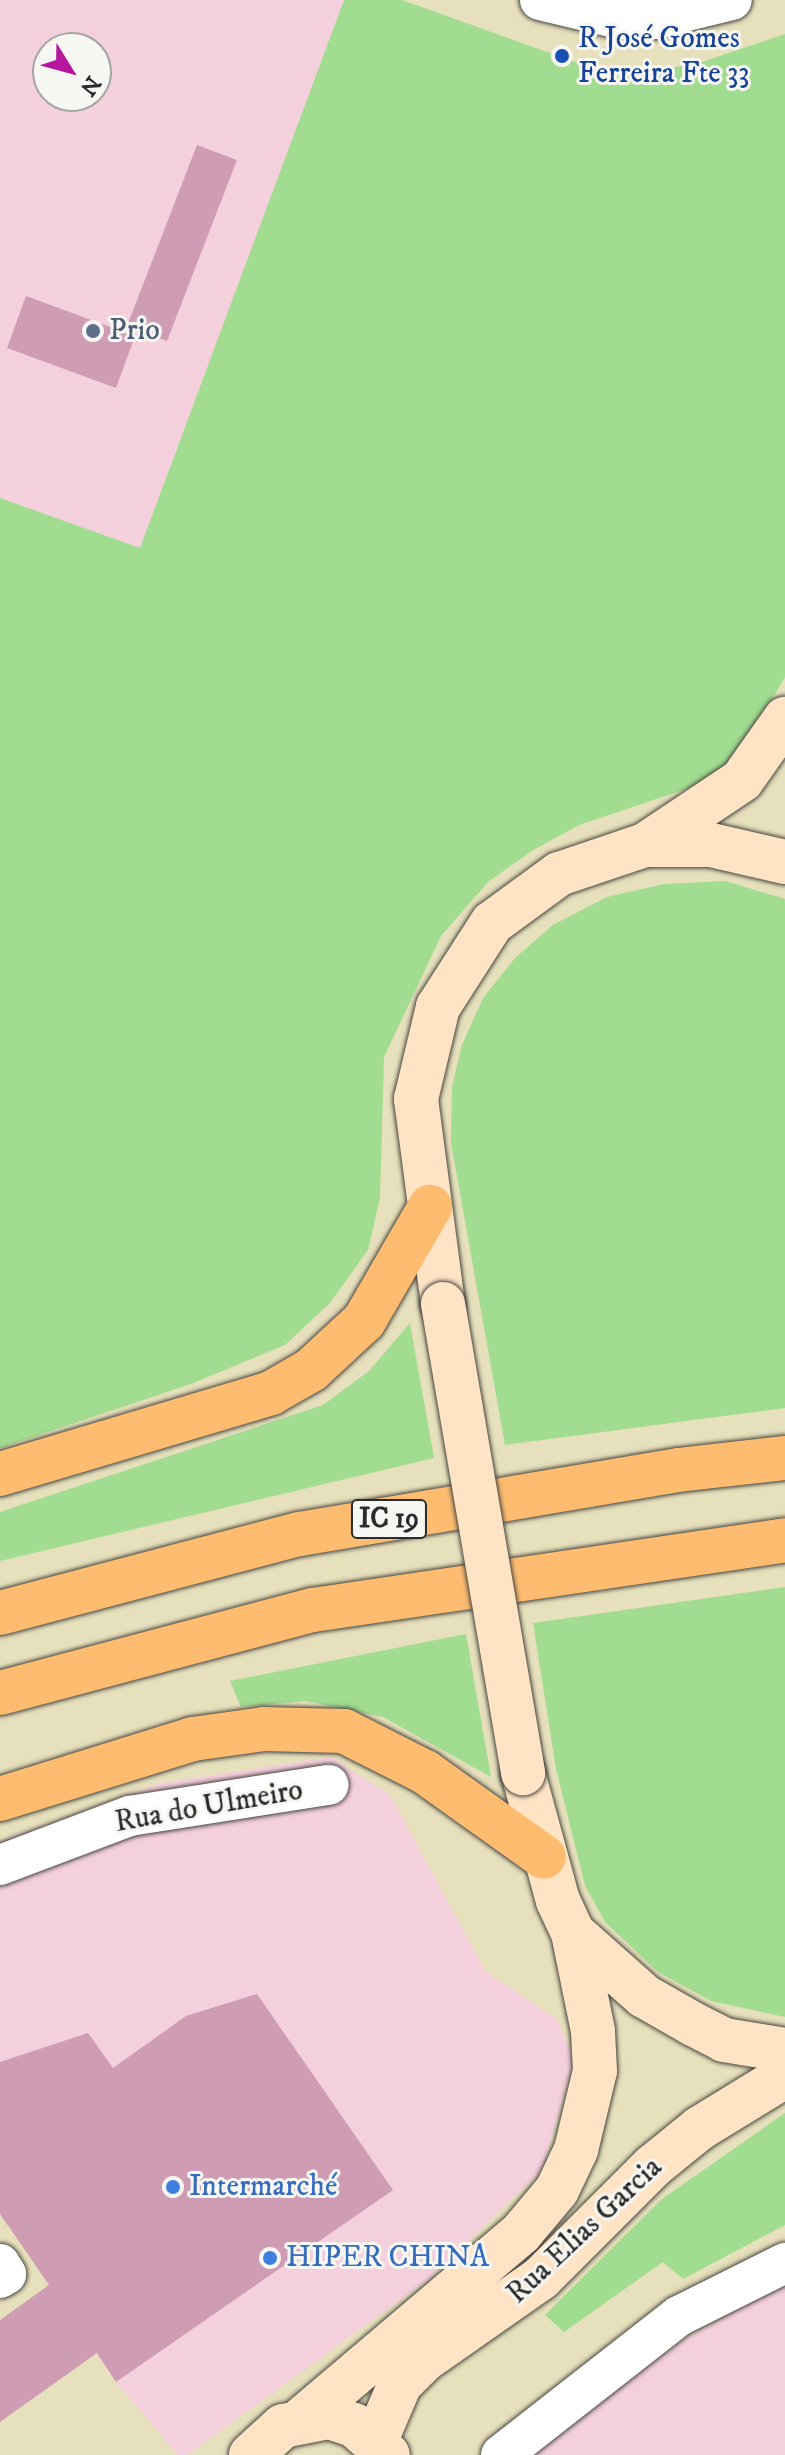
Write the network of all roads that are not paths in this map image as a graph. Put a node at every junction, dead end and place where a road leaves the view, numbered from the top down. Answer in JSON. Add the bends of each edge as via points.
{"nodes":[{"id":1,"x":540,"y":0,"type":"edge"},
{"id":2,"x":732,"y":0,"type":"edge"},
{"id":3,"x":785,"y":719,"type":"edge"},
{"id":4,"x":645,"y":845,"type":"junction"},
{"id":5,"x":785,"y":862,"type":"edge"},
{"id":6,"x":430,"y":1207,"type":"junction"},
{"id":7,"x":785,"y":1458,"type":"edge"},
{"id":8,"x":0,"y":1474,"type":"edge"},
{"id":9,"x":785,"y":1540,"type":"edge"},
{"id":10,"x":0,"y":1613,"type":"edge"},
{"id":11,"x":0,"y":1693,"type":"edge"},
{"id":12,"x":329,"y":1785,"type":"dead end"},
{"id":13,"x":0,"y":1799,"type":"edge"},
{"id":14,"x":544,"y":1857,"type":"junction"},
{"id":15,"x":0,"y":1865,"type":"edge"},
{"id":16,"x":573,"y":1933,"type":"junction"},
{"id":17,"x":785,"y":2050,"type":"edge"},
{"id":18,"x":785,"y":2076,"type":"edge"},
{"id":19,"x":785,"y":2263,"type":"edge"},
{"id":20,"x":0,"y":2264,"type":"edge"},
{"id":21,"x":0,"y":2278,"type":"edge"},
{"id":22,"x":303,"y":2418,"type":"junction"},
{"id":23,"x":382,"y":2447,"type":"edge"},
{"id":24,"x":250,"y":2449,"type":"edge"},
{"id":25,"x":501,"y":2455,"type":"edge"}],
"edges":[{"from":1,"to":2,"type":"street","via":[[620,19],[654,19]]},
{"from":3,"to":4,"type":"street","via":[[742,780]]},
{"from":4,"to":5,"type":"street","via":[[711,845]]},
{"from":4,"to":6,"type":"street","name":"Rua Elias Garcia","via":[[547,881],[492,923],[468,955],[438,1007],[416,1099]]},
{"from":6,"to":8,"type":"highway","via":[[364,1321],[311,1370],[271,1393]]},
{"from":6,"to":14,"type":"street","name":"Rua Elias Garcia","bridge":true,"via":[[523,1773]]},
{"from":7,"to":10,"type":"highway","number":"IC 19","via":[[678,1470],[300,1534]]},
{"from":9,"to":11,"type":"highway","via":[[313,1610]]},
{"from":12,"to":15,"type":"street","name":"Rua do Ulmeiro","via":[[130,1816]]},
{"from":13,"to":14,"type":"highway","via":[[193,1739],[264,1729],[344,1731],[425,1772]]},
{"from":14,"to":16,"type":"street","name":"Rua Elias Garcia"},
{"from":16,"to":17,"type":"street","name":"Rua Elias Garcia","via":[[644,1996],[693,2024],[724,2040]]},
{"from":16,"to":22,"type":"street","name":"Rua Elias Garcia","via":[[595,2071],[576,2150],[557,2190],[521,2233]]},
{"from":18,"to":23,"type":"street","name":"Rua Elias Garcia","via":[[700,2128],[653,2166],[541,2278],[424,2360],[400,2384]]},
{"from":19,"to":25,"type":"street","via":[[679,2316]]},
{"from":20,"to":21,"type":"street","via":[[6,2274]]},
{"from":22,"to":23,"type":"street","via":[[329,2417],[354,2425]]},
{"from":22,"to":24,"type":"street","name":"Rua Elias Garcia"}]}
